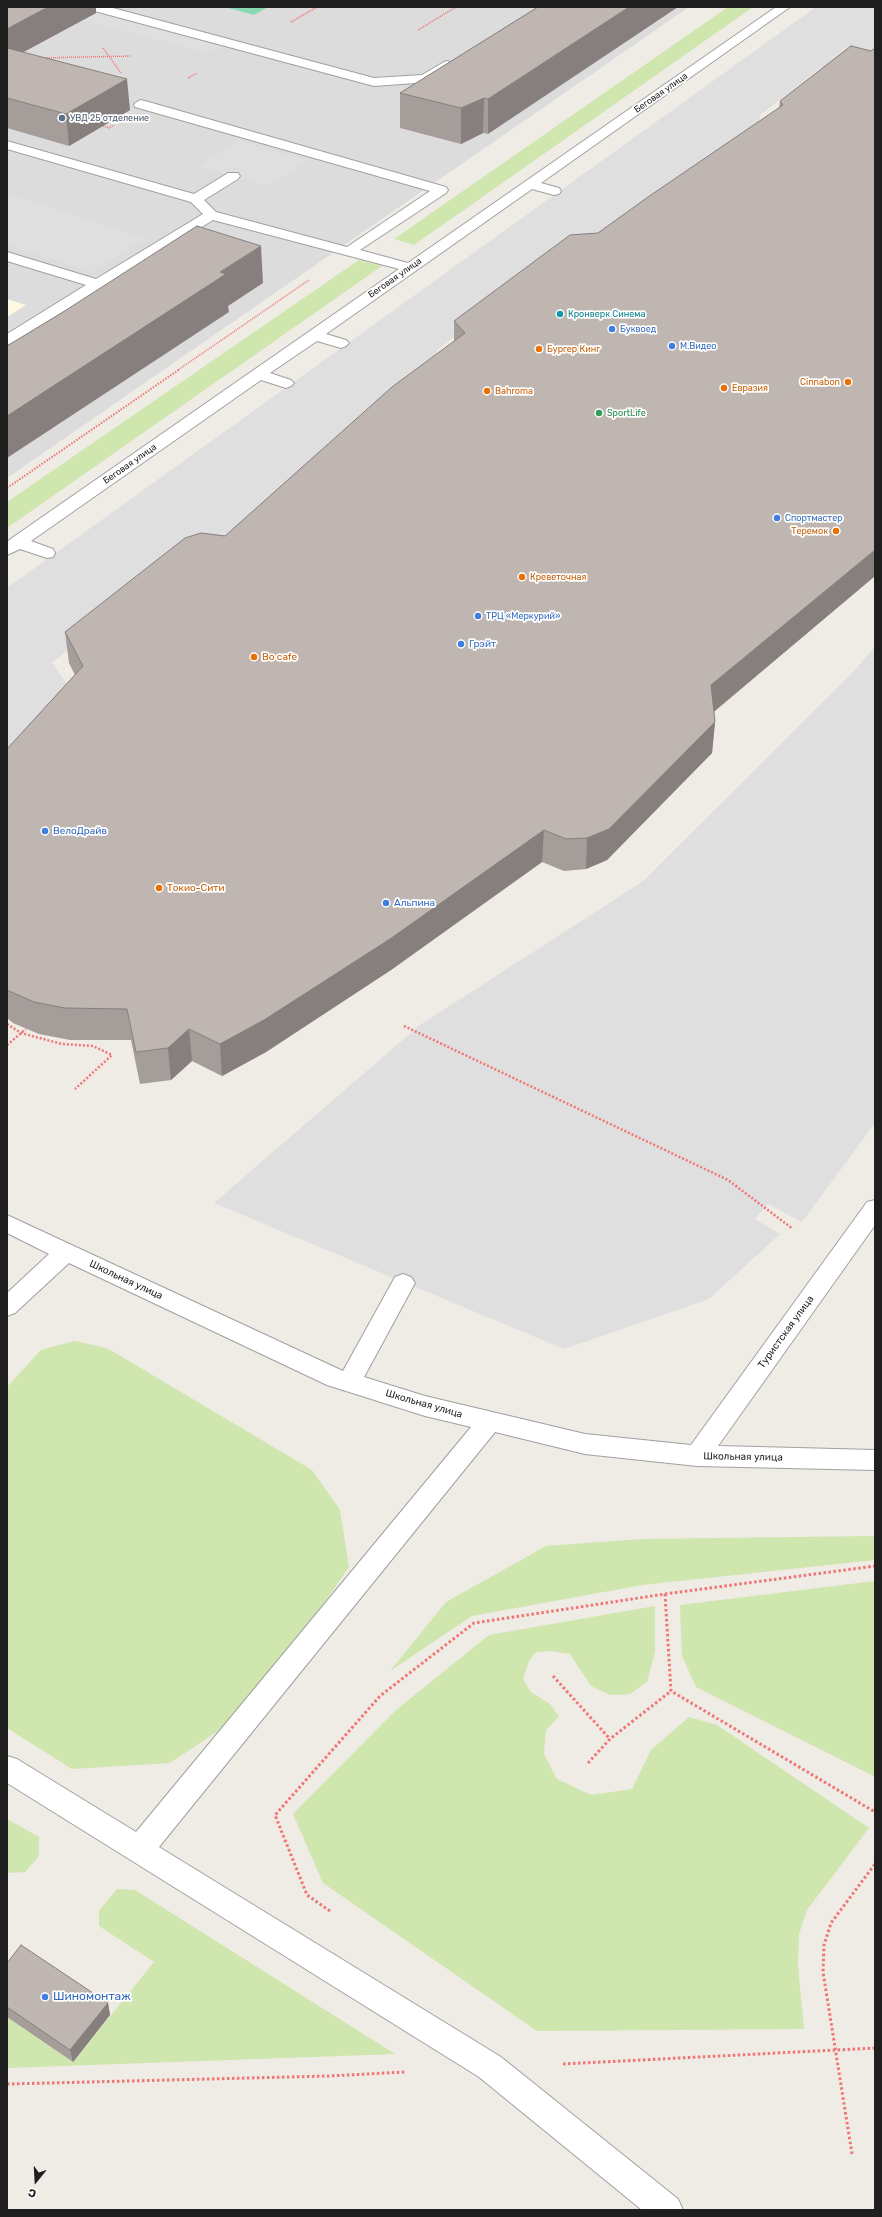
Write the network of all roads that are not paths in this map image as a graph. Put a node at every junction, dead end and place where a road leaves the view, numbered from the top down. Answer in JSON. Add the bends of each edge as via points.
{"nodes":[{"id":1,"x":95,"y":7,"type":"edge"},
{"id":2,"x":784,"y":7,"type":"edge"},
{"id":3,"x":458,"y":59,"type":"edge"},
{"id":4,"x":701,"y":65,"type":"junction"},
{"id":5,"x":716,"y":68,"type":"dead end"},
{"id":6,"x":140,"y":104,"type":"road end"},
{"id":7,"x":7,"y":145,"type":"edge"},
{"id":8,"x":233,"y":176,"type":"dead end"},
{"id":9,"x":530,"y":184,"type":"junction"},
{"id":10,"x":554,"y":191,"type":"dead end"},
{"id":11,"x":196,"y":199,"type":"junction"},
{"id":12,"x":212,"y":215,"type":"junction"},
{"id":13,"x":350,"y":251,"type":"junction"},
{"id":14,"x":7,"y":256,"type":"edge"},
{"id":15,"x":410,"y":268,"type":"junction"},
{"id":16,"x":98,"y":284,"type":"junction"},
{"id":17,"x":314,"y":335,"type":"junction"},
{"id":18,"x":7,"y":340,"type":"edge"},
{"id":19,"x":341,"y":344,"type":"dead end"},
{"id":20,"x":258,"y":374,"type":"junction"},
{"id":21,"x":286,"y":383,"type":"dead end"},
{"id":22,"x":12,"y":546,"type":"edge"},
{"id":23,"x":47,"y":553,"type":"dead end"},
{"id":24,"x":875,"y":1208,"type":"edge"},
{"id":25,"x":7,"y":1223,"type":"edge"},
{"id":26,"x":66,"y":1252,"type":"junction"},
{"id":27,"x":403,"y":1283,"type":"dead end"},
{"id":28,"x":7,"y":1307,"type":"edge"},
{"id":29,"x":349,"y":1383,"type":"junction"},
{"id":30,"x":489,"y":1422,"type":"junction"},
{"id":31,"x":697,"y":1456,"type":"junction"},
{"id":32,"x":875,"y":1460,"type":"edge"},
{"id":33,"x":7,"y":1768,"type":"edge"},
{"id":34,"x":139,"y":1850,"type":"junction"},
{"id":35,"x":667,"y":2210,"type":"edge"}],
"edges":[{"from":1,"to":3,"type":"street","via":[[374,82],[425,79]]},
{"from":2,"to":4,"type":"street","name":"Беговая улица"},
{"from":4,"to":5,"type":"street"},
{"from":4,"to":9,"type":"street","name":"Беговая улица"},
{"from":6,"to":13,"type":"street","via":[[441,190]]},
{"from":7,"to":11,"type":"street"},
{"from":8,"to":11,"type":"street"},
{"from":9,"to":10,"type":"street"},
{"from":9,"to":15,"type":"street","name":"Беговая улица"},
{"from":11,"to":12,"type":"street"},
{"from":12,"to":13,"type":"street"},
{"from":12,"to":16,"type":"street"},
{"from":13,"to":15,"type":"street"},
{"from":14,"to":16,"type":"street"},
{"from":15,"to":17,"type":"street","name":"Беговая улица"},
{"from":16,"to":18,"type":"street"},
{"from":17,"to":19,"type":"street"},
{"from":17,"to":20,"type":"street","name":"Беговая улица"},
{"from":20,"to":21,"type":"street"},
{"from":20,"to":22,"type":"street","name":"Беговая улица"},
{"from":22,"to":23,"type":"street"},
{"from":24,"to":31,"type":"street","name":"Туристская улица"},
{"from":25,"to":26,"type":"street","name":"Школьная улица"},
{"from":26,"to":28,"type":"street"},
{"from":26,"to":29,"type":"street","name":"Школьная улица"},
{"from":27,"to":29,"type":"street"},
{"from":29,"to":30,"type":"street","name":"Школьная улица"},
{"from":30,"to":31,"type":"street","name":"Школьная улица","via":[[585,1444]]},
{"from":30,"to":34,"type":"street"},
{"from":31,"to":32,"type":"street","name":"Школьная улица"},
{"from":33,"to":34,"type":"street"},
{"from":34,"to":35,"type":"street","via":[[490,2067]]}]}
